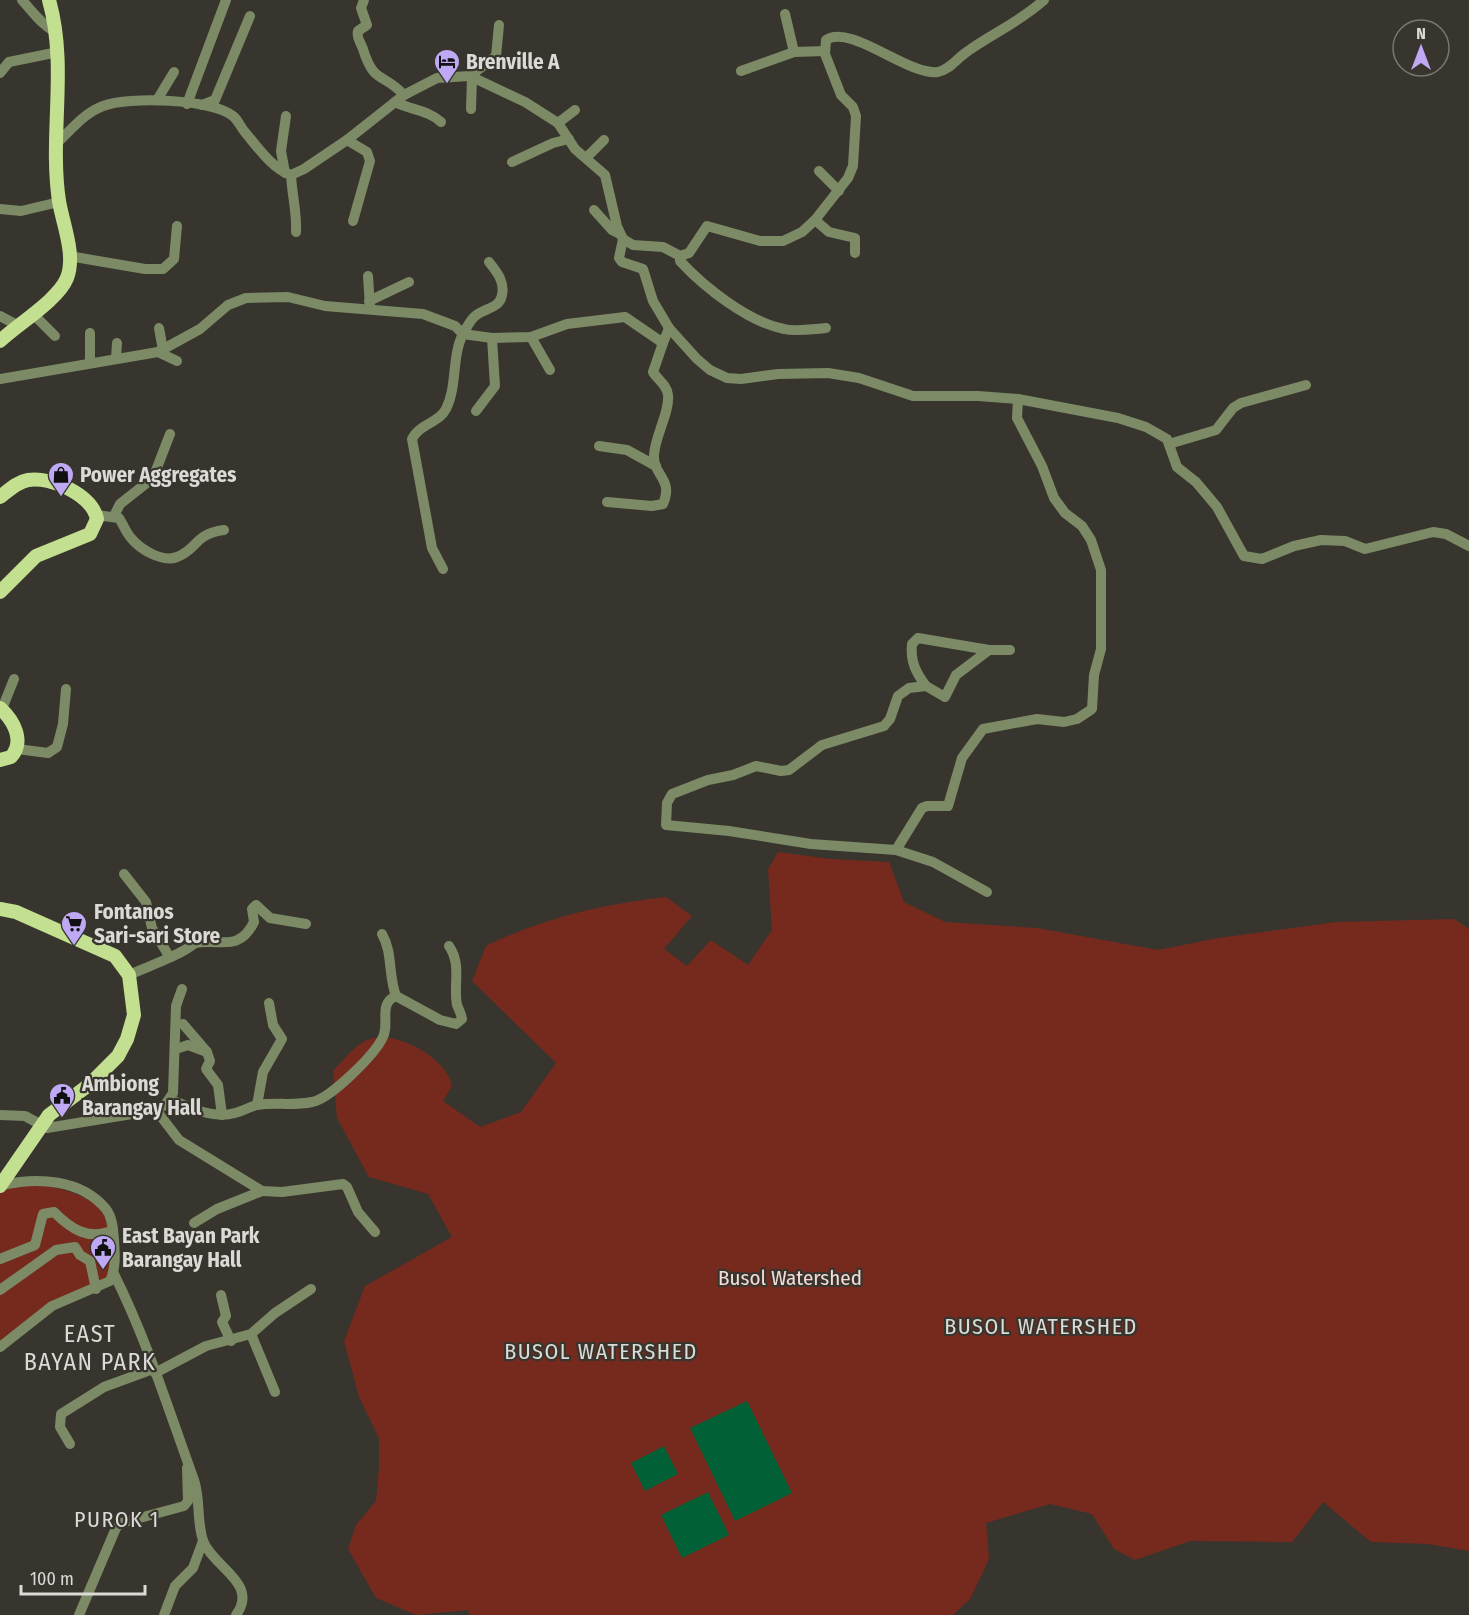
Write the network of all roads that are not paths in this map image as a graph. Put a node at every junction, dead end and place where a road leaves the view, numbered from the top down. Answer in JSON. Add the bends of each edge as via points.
{"nodes":[{"id":1,"x":22,"y":0,"type":"edge"},
{"id":2,"x":49,"y":0,"type":"edge"},
{"id":3,"x":226,"y":0,"type":"edge"},
{"id":4,"x":364,"y":0,"type":"edge"},
{"id":5,"x":1044,"y":0,"type":"edge"},
{"id":6,"x":785,"y":14,"type":"dead end"},
{"id":7,"x":250,"y":16,"type":"dead end"},
{"id":8,"x":499,"y":25,"type":"dead end"},
{"id":9,"x":55,"y":32,"type":"junction"},
{"id":10,"x":825,"y":51,"type":"junction"},
{"id":11,"x":58,"y":52,"type":"junction"},
{"id":12,"x":794,"y":52,"type":"junction"},
{"id":13,"x":741,"y":71,"type":"dead end"},
{"id":14,"x":174,"y":72,"type":"dead end"},
{"id":15,"x":0,"y":73,"type":"edge"},
{"id":16,"x":471,"y":77,"type":"junction"},
{"id":17,"x":404,"y":95,"type":"junction"},
{"id":18,"x":157,"y":100,"type":"junction"},
{"id":19,"x":395,"y":102,"type":"junction"},
{"id":20,"x":187,"y":104,"type":"junction"},
{"id":21,"x":199,"y":106,"type":"junction"},
{"id":22,"x":471,"y":109,"type":"dead end"},
{"id":23,"x":575,"y":111,"type":"dead end"},
{"id":24,"x":286,"y":116,"type":"dead end"},
{"id":25,"x":441,"y":122,"type":"dead end"},
{"id":26,"x":558,"y":123,"type":"junction"},
{"id":27,"x":569,"y":139,"type":"junction"},
{"id":28,"x":347,"y":140,"type":"junction"},
{"id":29,"x":604,"y":140,"type":"dead end"},
{"id":30,"x":57,"y":143,"type":"junction"},
{"id":31,"x":586,"y":158,"type":"junction"},
{"id":32,"x":512,"y":162,"type":"dead end"},
{"id":33,"x":819,"y":171,"type":"dead end"},
{"id":34,"x":288,"y":174,"type":"junction"},
{"id":35,"x":839,"y":191,"type":"junction"},
{"id":36,"x":59,"y":201,"type":"junction"},
{"id":37,"x":0,"y":208,"type":"edge"},
{"id":38,"x":594,"y":210,"type":"dead end"},
{"id":39,"x":815,"y":220,"type":"junction"},
{"id":40,"x":353,"y":221,"type":"dead end"},
{"id":41,"x":177,"y":226,"type":"dead end"},
{"id":42,"x":296,"y":232,"type":"dead end"},
{"id":43,"x":622,"y":236,"type":"junction"},
{"id":44,"x":855,"y":253,"type":"dead end"},
{"id":45,"x":69,"y":256,"type":"junction"},
{"id":46,"x":680,"y":256,"type":"junction"},
{"id":47,"x":489,"y":262,"type":"dead end"},
{"id":48,"x":368,"y":276,"type":"dead end"},
{"id":49,"x":409,"y":282,"type":"dead end"},
{"id":50,"x":370,"y":305,"type":"junction"},
{"id":51,"x":32,"y":313,"type":"junction"},
{"id":52,"x":0,"y":316,"type":"edge"},
{"id":53,"x":17,"y":325,"type":"junction"},
{"id":54,"x":159,"y":328,"type":"dead end"},
{"id":55,"x":669,"y":328,"type":"junction"},
{"id":56,"x":826,"y":328,"type":"dead end"},
{"id":57,"x":90,"y":333,"type":"dead end"},
{"id":58,"x":463,"y":334,"type":"junction"},
{"id":59,"x":55,"y":336,"type":"dead end"},
{"id":60,"x":531,"y":337,"type":"junction"},
{"id":61,"x":492,"y":338,"type":"junction"},
{"id":62,"x":0,"y":341,"type":"edge"},
{"id":63,"x":117,"y":343,"type":"dead end"},
{"id":64,"x":663,"y":343,"type":"junction"},
{"id":65,"x":160,"y":351,"type":"junction"},
{"id":66,"x":116,"y":358,"type":"junction"},
{"id":67,"x":177,"y":361,"type":"dead end"},
{"id":68,"x":90,"y":362,"type":"junction"},
{"id":69,"x":550,"y":370,"type":"dead end"},
{"id":70,"x":0,"y":379,"type":"edge"},
{"id":71,"x":1306,"y":385,"type":"dead end"},
{"id":72,"x":1018,"y":399,"type":"junction"},
{"id":73,"x":476,"y":411,"type":"dead end"},
{"id":74,"x":170,"y":434,"type":"dead end"},
{"id":75,"x":1169,"y":444,"type":"junction"},
{"id":76,"x":599,"y":446,"type":"dead end"},
{"id":77,"x":656,"y":466,"type":"junction"},
{"id":78,"x":0,"y":497,"type":"edge"},
{"id":79,"x":607,"y":502,"type":"dead end"},
{"id":80,"x":96,"y":515,"type":"junction"},
{"id":81,"x":114,"y":516,"type":"junction"},
{"id":82,"x":224,"y":530,"type":"dead end"},
{"id":83,"x":1469,"y":546,"type":"edge"},
{"id":84,"x":443,"y":569,"type":"dead end"},
{"id":85,"x":0,"y":592,"type":"edge"},
{"id":86,"x":989,"y":650,"type":"junction"},
{"id":87,"x":1010,"y":650,"type":"dead end"},
{"id":88,"x":15,"y":679,"type":"dead end"},
{"id":89,"x":926,"y":686,"type":"junction"},
{"id":90,"x":66,"y":689,"type":"dead end"},
{"id":91,"x":7,"y":716,"type":"edge"},
{"id":92,"x":17,"y":749,"type":"junction"},
{"id":93,"x":0,"y":760,"type":"edge"},
{"id":94,"x":896,"y":850,"type":"junction"},
{"id":95,"x":124,"y":874,"type":"dead end"},
{"id":96,"x":987,"y":892,"type":"dead end"},
{"id":97,"x":0,"y":909,"type":"edge"},
{"id":98,"x":306,"y":924,"type":"dead end"},
{"id":99,"x":382,"y":934,"type":"dead end"},
{"id":100,"x":449,"y":946,"type":"dead end"},
{"id":101,"x":169,"y":956,"type":"junction"},
{"id":102,"x":129,"y":975,"type":"junction"},
{"id":103,"x":182,"y":989,"type":"dead end"},
{"id":104,"x":396,"y":996,"type":"junction"},
{"id":105,"x":269,"y":1003,"type":"dead end"},
{"id":106,"x":183,"y":1024,"type":"dead end"},
{"id":107,"x":179,"y":1048,"type":"dead end"},
{"id":108,"x":207,"y":1052,"type":"junction"},
{"id":109,"x":170,"y":1099,"type":"junction"},
{"id":110,"x":257,"y":1105,"type":"junction"},
{"id":111,"x":156,"y":1110,"type":"junction"},
{"id":112,"x":0,"y":1115,"type":"edge"},
{"id":113,"x":222,"y":1115,"type":"junction"},
{"id":114,"x":41,"y":1124,"type":"junction"},
{"id":115,"x":2,"y":1186,"type":"edge"},
{"id":116,"x":262,"y":1191,"type":"junction"},
{"id":117,"x":194,"y":1223,"type":"dead end"},
{"id":118,"x":112,"y":1230,"type":"junction"},
{"id":119,"x":375,"y":1232,"type":"dead end"},
{"id":120,"x":0,"y":1259,"type":"edge"},
{"id":121,"x":114,"y":1274,"type":"junction"},
{"id":122,"x":96,"y":1289,"type":"junction"},
{"id":123,"x":311,"y":1289,"type":"dead end"},
{"id":124,"x":0,"y":1290,"type":"edge"},
{"id":125,"x":221,"y":1295,"type":"dead end"},
{"id":126,"x":251,"y":1334,"type":"junction"},
{"id":127,"x":231,"y":1341,"type":"junction"},
{"id":128,"x":0,"y":1347,"type":"edge"},
{"id":129,"x":154,"y":1371,"type":"junction"},
{"id":130,"x":275,"y":1392,"type":"dead end"},
{"id":131,"x":70,"y":1444,"type":"dead end"},
{"id":132,"x":187,"y":1467,"type":"junction"},
{"id":133,"x":203,"y":1541,"type":"junction"},
{"id":134,"x":79,"y":1615,"type":"edge"},
{"id":135,"x":164,"y":1615,"type":"edge"},
{"id":136,"x":236,"y":1615,"type":"edge"}],
"edges":[{"from":1,"to":9,"type":"street","via":[[42,25]]},
{"from":2,"to":9,"type":"main road"},
{"from":3,"to":20,"type":"street"},
{"from":4,"to":17,"type":"street","via":[[361,8],[367,25],[357,36],[366,61],[372,72]]},
{"from":5,"to":10,"type":"street","via":[[1016,24],[972,48],[941,71],[917,69],[839,37],[826,40]]},
{"from":6,"to":12,"type":"street"},
{"from":7,"to":21,"type":"street","via":[[215,100]]},
{"from":8,"to":16,"type":"street","via":[[496,56]]},
{"from":9,"to":11,"type":"main road"},
{"from":10,"to":12,"type":"street"},
{"from":10,"to":35,"type":"street","via":[[841,95],[856,116],[853,166]]},
{"from":11,"to":15,"type":"street","via":[[9,62]]},
{"from":11,"to":30,"type":"main road"},
{"from":12,"to":13,"type":"street"},
{"from":14,"to":18,"type":"street"},
{"from":16,"to":17,"type":"street","via":[[437,78]]},
{"from":16,"to":22,"type":"street"},
{"from":16,"to":26,"type":"street","via":[[525,102]]},
{"from":17,"to":19,"type":"street"},
{"from":18,"to":20,"type":"street"},
{"from":18,"to":30,"type":"street","via":[[104,106],[74,125]]},
{"from":19,"to":25,"type":"street","via":[[410,110],[432,113]]},
{"from":19,"to":28,"type":"street"},
{"from":20,"to":21,"type":"street"},
{"from":21,"to":34,"type":"street","via":[[225,111],[236,118],[261,150]]},
{"from":23,"to":26,"type":"street"},
{"from":24,"to":34,"type":"street","via":[[281,152]]},
{"from":26,"to":27,"type":"street"},
{"from":27,"to":31,"type":"street"},
{"from":27,"to":32,"type":"street"},
{"from":28,"to":34,"type":"street","via":[[304,169]]},
{"from":28,"to":40,"type":"street","via":[[367,152],[370,161]]},
{"from":29,"to":31,"type":"street"},
{"from":30,"to":36,"type":"main road"},
{"from":31,"to":43,"type":"street","via":[[609,184]]},
{"from":33,"to":35,"type":"street"},
{"from":34,"to":42,"type":"street","via":[[297,211]]},
{"from":35,"to":39,"type":"street"},
{"from":36,"to":37,"type":"street","via":[[21,211]]},
{"from":36,"to":45,"type":"main road"},
{"from":38,"to":43,"type":"street"},
{"from":39,"to":44,"type":"street","via":[[829,232],[855,238]]},
{"from":39,"to":46,"type":"street","via":[[802,232],[774,242],[707,226],[695,248]]},
{"from":41,"to":45,"type":"street","via":[[174,259],[164,268]]},
{"from":43,"to":46,"type":"street","via":[[633,245],[663,248]]},
{"from":43,"to":55,"type":"street","via":[[619,258],[643,269],[653,302]]},
{"from":45,"to":51,"type":"main road","via":[[63,286]]},
{"from":46,"to":56,"type":"street","via":[[680,261],[702,285],[769,325],[785,330]]},
{"from":47,"to":58,"type":"street","via":[[500,276],[502,296],[499,303],[474,318]]},
{"from":48,"to":50,"type":"street"},
{"from":49,"to":50,"type":"street"},
{"from":50,"to":58,"type":"street","via":[[423,314],[455,326]]},
{"from":50,"to":65,"type":"street","via":[[326,306],[288,297],[246,298],[228,305],[200,329]]},
{"from":51,"to":53,"type":"main road"},
{"from":51,"to":59,"type":"street"},
{"from":52,"to":53,"type":"street"},
{"from":53,"to":62,"type":"main road"},
{"from":54,"to":65,"type":"street"},
{"from":55,"to":64,"type":"street"},
{"from":55,"to":72,"type":"street","via":[[697,359],[727,378],[828,373],[859,378],[913,396]]},
{"from":57,"to":68,"type":"street"},
{"from":58,"to":61,"type":"street"},
{"from":58,"to":84,"type":"street","via":[[446,410],[420,428],[412,439],[432,548]]},
{"from":60,"to":61,"type":"street"},
{"from":60,"to":64,"type":"street","via":[[567,324],[625,317]]},
{"from":60,"to":69,"type":"street"},
{"from":61,"to":73,"type":"street","via":[[495,386]]},
{"from":63,"to":66,"type":"street"},
{"from":64,"to":77,"type":"street","via":[[653,372],[664,386],[668,400],[656,439]]},
{"from":65,"to":66,"type":"street"},
{"from":65,"to":67,"type":"street"},
{"from":66,"to":68,"type":"street"},
{"from":68,"to":70,"type":"street"},
{"from":71,"to":75,"type":"street","via":[[1241,403],[1216,430]]},
{"from":72,"to":75,"type":"street","via":[[1130,422],[1163,435]]},
{"from":72,"to":94,"type":"street","via":[[1017,418],[1054,498],[1091,540],[1101,570],[1101,649],[1092,708],[1077,719],[1064,722],[1037,719],[983,729],[962,758],[948,806],[921,808]]},
{"from":74,"to":81,"type":"street","via":[[153,478],[120,504]]},
{"from":75,"to":83,"type":"street","via":[[1177,466],[1217,507],[1244,555],[1262,559],[1294,546],[1332,540],[1365,549],[1433,532]]},
{"from":76,"to":77,"type":"street","via":[[627,450]]},
{"from":77,"to":79,"type":"street","via":[[665,479],[663,504]]},
{"from":78,"to":80,"type":"main road","via":[[22,481],[42,479],[87,502]]},
{"from":80,"to":81,"type":"street"},
{"from":80,"to":85,"type":"main road","via":[[90,534],[36,556]]},
{"from":81,"to":82,"type":"street","via":[[130,538],[165,558],[178,557],[204,534]]},
{"from":86,"to":87,"type":"street"},
{"from":86,"to":89,"type":"street","via":[[956,675],[945,697]]},
{"from":86,"to":89,"type":"street","via":[[924,638],[915,640],[911,648],[915,672]]},
{"from":88,"to":91,"type":"street"},
{"from":89,"to":94,"type":"street","via":[[909,688],[898,696],[884,726],[822,745],[789,770],[756,766],[672,794],[667,803],[665,822],[671,827],[693,826],[811,844]]},
{"from":90,"to":92,"type":"street","via":[[57,747],[48,753]]},
{"from":91,"to":92,"type":"main road"},
{"from":92,"to":93,"type":"main road","via":[[11,757]]},
{"from":94,"to":96,"type":"street","via":[[933,862]]},
{"from":95,"to":101,"type":"street","via":[[146,902],[152,928]]},
{"from":97,"to":102,"type":"main road","via":[[16,912],[104,950],[115,956]]},
{"from":98,"to":101,"type":"street","via":[[270,918],[257,905],[252,908],[254,922],[246,936],[222,944],[202,941]]},
{"from":99,"to":104,"type":"street","via":[[389,946],[390,978]]},
{"from":100,"to":104,"type":"street","via":[[457,964],[460,1021],[446,1022]]},
{"from":101,"to":102,"type":"street"},
{"from":102,"to":114,"type":"main road","via":[[134,1015],[123,1048],[102,1074]]},
{"from":103,"to":109,"type":"street","via":[[176,1006]]},
{"from":104,"to":110,"type":"street","via":[[385,1006],[387,1026],[382,1041],[327,1096],[306,1103]]},
{"from":105,"to":110,"type":"street","via":[[273,1025],[282,1039],[263,1072]]},
{"from":106,"to":108,"type":"street"},
{"from":107,"to":108,"type":"street","via":[[188,1045]]},
{"from":108,"to":113,"type":"street","via":[[210,1061],[206,1070],[218,1085]]},
{"from":109,"to":111,"type":"street"},
{"from":109,"to":113,"type":"street"},
{"from":110,"to":113,"type":"street"},
{"from":111,"to":114,"type":"street","via":[[47,1128]]},
{"from":111,"to":116,"type":"street","via":[[179,1140]]},
{"from":112,"to":114,"type":"street","via":[[25,1116]]},
{"from":114,"to":115,"type":"main road"},
{"from":115,"to":118,"type":"street","via":[[27,1179],[67,1185],[106,1209]]},
{"from":116,"to":117,"type":"street"},
{"from":116,"to":119,"type":"street","via":[[343,1184],[358,1212]]},
{"from":118,"to":120,"type":"street","via":[[92,1236],[70,1227],[54,1212],[43,1214],[35,1245]]},
{"from":118,"to":121,"type":"street"},
{"from":121,"to":122,"type":"street"},
{"from":121,"to":129,"type":"street","via":[[146,1343]]},
{"from":122,"to":124,"type":"street","via":[[90,1261],[75,1247],[56,1250]]},
{"from":122,"to":128,"type":"street","via":[[52,1306]]},
{"from":123,"to":126,"type":"street"},
{"from":125,"to":127,"type":"street","via":[[226,1316],[222,1322]]},
{"from":126,"to":127,"type":"street"},
{"from":126,"to":130,"type":"street"},
{"from":127,"to":129,"type":"street","via":[[206,1346]]},
{"from":129,"to":131,"type":"street","via":[[104,1387],[61,1414],[60,1427]]},
{"from":129,"to":132,"type":"street"},
{"from":132,"to":133,"type":"street","via":[[194,1481]]},
{"from":132,"to":134,"type":"street","via":[[188,1501],[184,1506],[121,1523],[116,1528]]},
{"from":133,"to":135,"type":"street","via":[[193,1568],[175,1586]]},
{"from":133,"to":136,"type":"street","via":[[239,1584],[243,1598]]}]}
